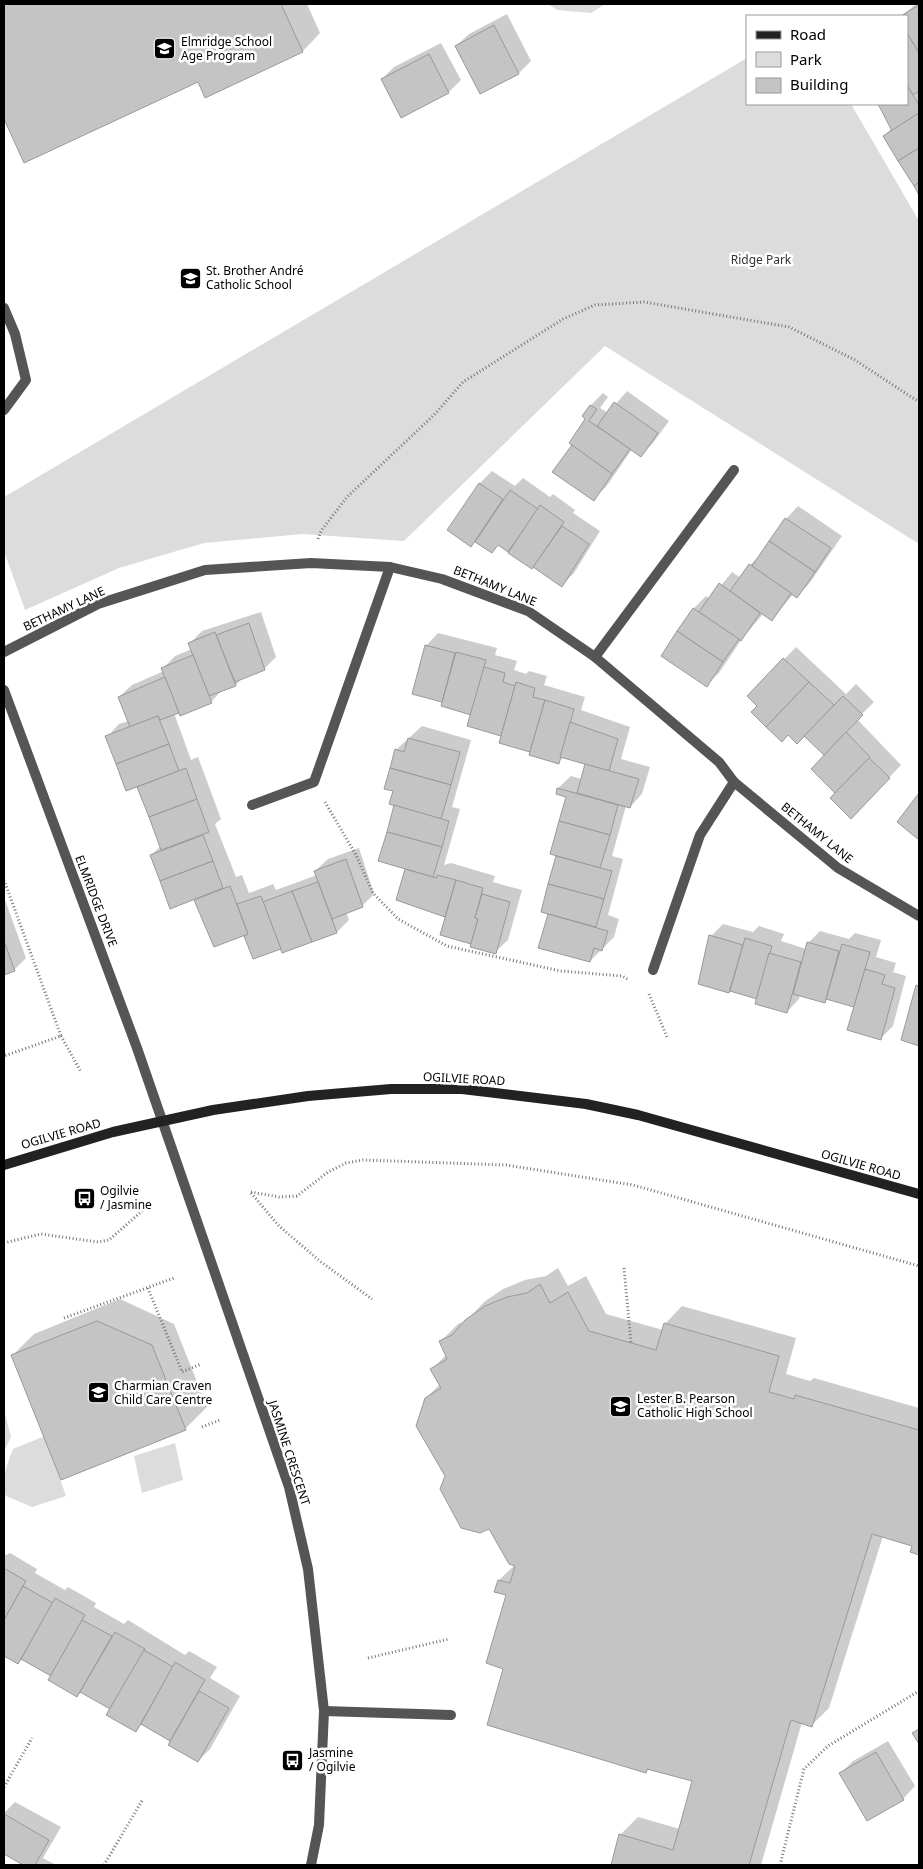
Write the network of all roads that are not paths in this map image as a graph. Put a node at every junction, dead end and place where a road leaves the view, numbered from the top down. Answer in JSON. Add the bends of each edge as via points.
{"nodes":[{"id":1,"x":4,"y":308,"type":"edge"},
{"id":2,"x":4,"y":410,"type":"edge"},
{"id":3,"x":734,"y":470,"type":"dead end"},
{"id":4,"x":390,"y":567,"type":"junction"},
{"id":5,"x":4,"y":652,"type":"edge"},
{"id":6,"x":595,"y":657,"type":"junction"},
{"id":7,"x":4,"y":690,"type":"edge"},
{"id":8,"x":734,"y":782,"type":"junction"},
{"id":9,"x":252,"y":806,"type":"dead end"},
{"id":10,"x":919,"y":916,"type":"edge"},
{"id":11,"x":653,"y":970,"type":"dead end"},
{"id":12,"x":162,"y":1121,"type":"junction"},
{"id":13,"x":4,"y":1164,"type":"edge"},
{"id":14,"x":919,"y":1194,"type":"edge"},
{"id":15,"x":324,"y":1711,"type":"junction"},
{"id":16,"x":450,"y":1715,"type":"dead end"},
{"id":17,"x":312,"y":1865,"type":"edge"}],
"edges":[{"from":1,"to":2,"type":"street","via":[[15,334],[26,380]]},
{"from":3,"to":6,"type":"street"},
{"from":4,"to":5,"type":"street","name":"BETHAMY LANE","via":[[311,564],[205,570],[98,604]]},
{"from":4,"to":6,"type":"street","name":"BETHAMY LANE","via":[[442,578],[528,611]]},
{"from":4,"to":9,"type":"street","via":[[314,782]]},
{"from":6,"to":8,"type":"street","name":"BETHAMY LANE","via":[[719,762]]},
{"from":7,"to":12,"type":"street","name":"ELMRIDGE DRIVE"},
{"from":8,"to":10,"type":"street","name":"BETHAMY LANE","via":[[838,868]]},
{"from":8,"to":11,"type":"street","via":[[700,835]]},
{"from":12,"to":13,"type":"main road","name":"OGILVIE ROAD","via":[[112,1132]]},
{"from":12,"to":14,"type":"main road","name":"OGILVIE ROAD","via":[[308,1096],[391,1089],[471,1090],[586,1104],[638,1115]]},
{"from":12,"to":15,"type":"street","name":"JASMINE CRESCENT","via":[[290,1487],[308,1569]]},
{"from":15,"to":16,"type":"street"},
{"from":15,"to":17,"type":"street","name":"JASMINE CRESCENT","via":[[319,1825]]}]}
